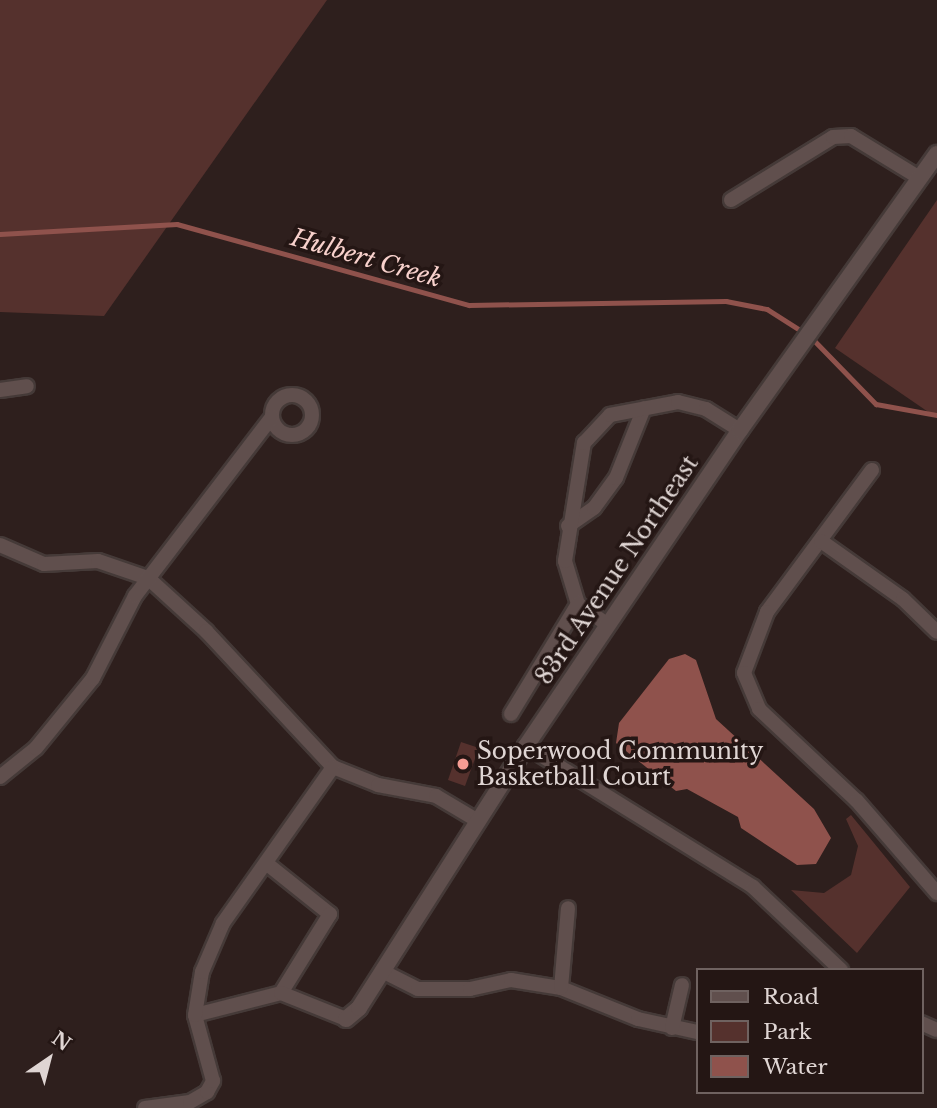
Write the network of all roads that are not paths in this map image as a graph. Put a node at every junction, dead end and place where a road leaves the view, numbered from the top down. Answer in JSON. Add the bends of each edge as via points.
{"nodes":[{"id":1,"x":937,"y":154,"type":"edge"},
{"id":2,"x":918,"y":177,"type":"junction"},
{"id":3,"x":731,"y":200,"type":"dead end"},
{"id":4,"x":26,"y":386,"type":"dead end"},
{"id":5,"x":0,"y":390,"type":"edge"},
{"id":6,"x":644,"y":408,"type":"junction"},
{"id":7,"x":272,"y":417,"type":"dead end"},
{"id":8,"x":740,"y":430,"type":"junction"},
{"id":9,"x":872,"y":470,"type":"dead end"},
{"id":10,"x":568,"y":526,"type":"junction"},
{"id":11,"x":821,"y":541,"type":"junction"},
{"id":12,"x":0,"y":545,"type":"edge"},
{"id":13,"x":148,"y":578,"type":"junction"},
{"id":14,"x":578,"y":604,"type":"junction"},
{"id":15,"x":608,"y":625,"type":"junction"},
{"id":16,"x":937,"y":632,"type":"edge"},
{"id":17,"x":511,"y":714,"type":"dead end"},
{"id":18,"x":526,"y":746,"type":"junction"},
{"id":19,"x":333,"y":768,"type":"junction"},
{"id":20,"x":0,"y":777,"type":"edge"},
{"id":21,"x":478,"y":821,"type":"junction"},
{"id":22,"x":266,"y":863,"type":"junction"},
{"id":23,"x":937,"y":893,"type":"edge"},
{"id":24,"x":568,"y":908,"type":"dead end"},
{"id":25,"x":839,"y":968,"type":"edge"},
{"id":26,"x":382,"y":971,"type":"junction"},
{"id":27,"x":682,"y":985,"type":"dead end"},
{"id":28,"x":561,"y":988,"type":"junction"},
{"id":29,"x":281,"y":993,"type":"junction"},
{"id":30,"x":195,"y":1015,"type":"junction"},
{"id":31,"x":346,"y":1018,"type":"joint"},
{"id":32,"x":672,"y":1028,"type":"junction"},
{"id":33,"x":696,"y":1032,"type":"edge"},
{"id":34,"x":145,"y":1108,"type":"edge"}],
"edges":[{"from":1,"to":2,"type":"street","name":"83rd Avenue Northeast"},
{"from":2,"to":3,"type":"street","via":[[852,136],[833,137]]},
{"from":2,"to":8,"type":"street","name":"83rd Avenue Northeast"},
{"from":4,"to":5,"type":"street"},
{"from":6,"to":8,"type":"street","via":[[678,402],[706,409]]},
{"from":6,"to":10,"type":"street","via":[[616,478],[594,508]]},
{"from":6,"to":10,"type":"street","via":[[610,415],[584,443]]},
{"from":7,"to":13,"type":"street"},
{"from":8,"to":15,"type":"street","name":"83rd Avenue Northeast"},
{"from":9,"to":11,"type":"street"},
{"from":10,"to":14,"type":"street","via":[[565,561]]},
{"from":11,"to":16,"type":"street","via":[[904,599]]},
{"from":11,"to":23,"type":"street","via":[[767,612],[744,673],[759,709],[857,801]]},
{"from":12,"to":13,"type":"street","via":[[44,564],[98,561]]},
{"from":13,"to":19,"type":"street","via":[[206,631]]},
{"from":13,"to":20,"type":"street","via":[[93,678],[36,748]]},
{"from":14,"to":15,"type":"street"},
{"from":14,"to":17,"type":"street"},
{"from":15,"to":18,"type":"street","name":"83rd Avenue Northeast"},
{"from":18,"to":21,"type":"street","name":"83rd Avenue Northeast"},
{"from":18,"to":25,"type":"street","via":[[753,887]]},
{"from":19,"to":21,"type":"street","via":[[436,796]]},
{"from":19,"to":22,"type":"street"},
{"from":21,"to":26,"type":"street","name":"83rd Avenue Northeast"},
{"from":22,"to":29,"type":"street","via":[[330,914]]},
{"from":22,"to":30,"type":"street","via":[[223,923],[202,972]]},
{"from":24,"to":28,"type":"street"},
{"from":26,"to":28,"type":"street","via":[[418,989],[470,989],[512,980]]},
{"from":26,"to":31,"type":"street","name":"83rd Avenue Northeast"},
{"from":27,"to":32,"type":"street"},
{"from":28,"to":32,"type":"street"},
{"from":29,"to":30,"type":"street"},
{"from":29,"to":31,"type":"street"},
{"from":30,"to":34,"type":"street","via":[[214,1081],[190,1102]]},
{"from":32,"to":33,"type":"street"}]}
